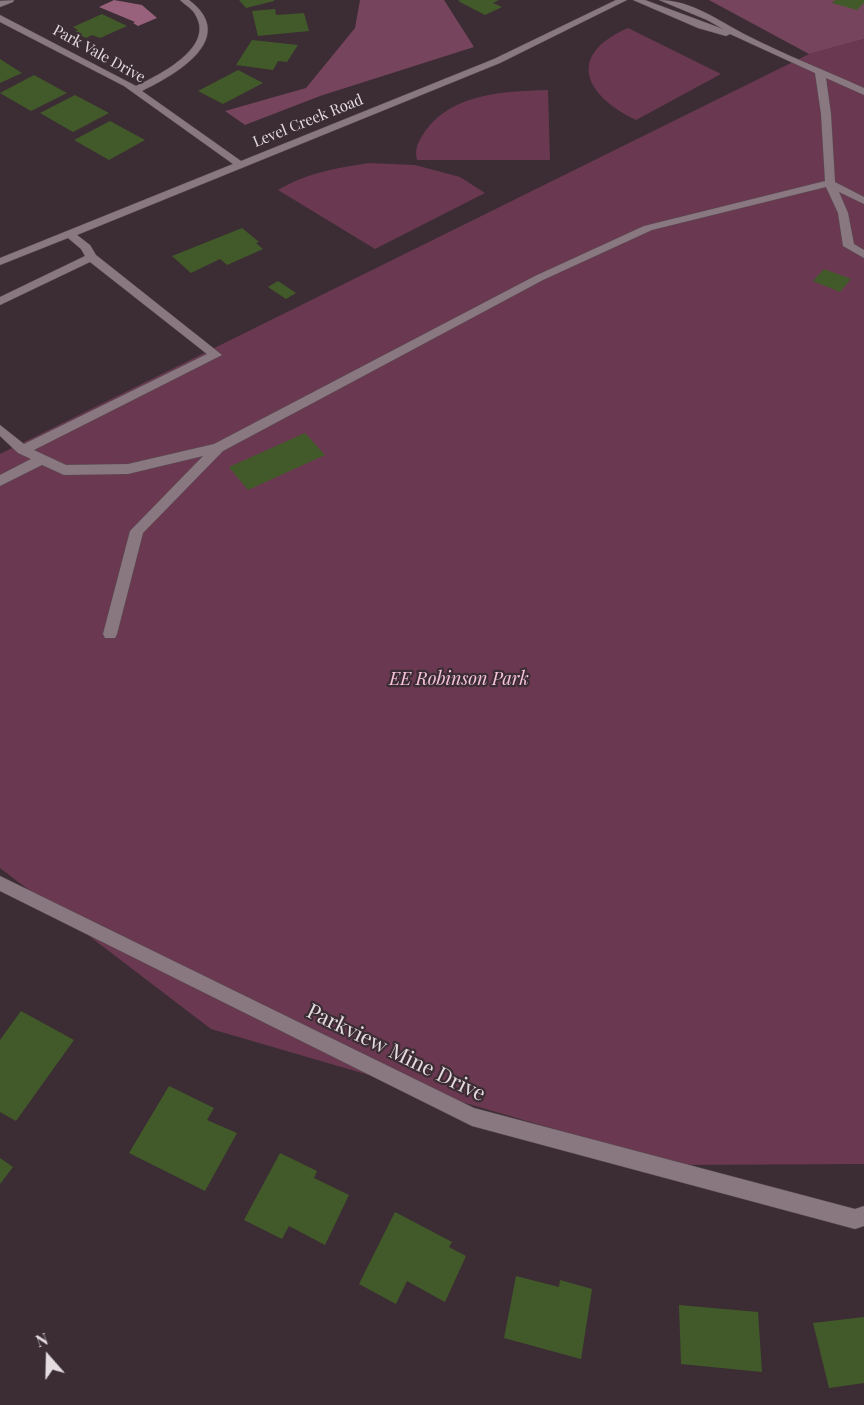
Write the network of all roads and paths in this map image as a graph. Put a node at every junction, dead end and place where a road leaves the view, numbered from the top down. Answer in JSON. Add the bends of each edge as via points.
{"nodes":[{"id":1,"x":10,"y":0,"type":"edge"},
{"id":2,"x":184,"y":0,"type":"edge"},
{"id":3,"x":623,"y":0,"type":"edge"},
{"id":4,"x":638,"y":0,"type":"edge"},
{"id":5,"x":663,"y":0,"type":"edge"},
{"id":6,"x":0,"y":4,"type":"edge"},
{"id":7,"x":0,"y":18,"type":"edge"},
{"id":8,"x":741,"y":36,"type":"junction"},
{"id":9,"x":820,"y":74,"type":"junction"},
{"id":10,"x":136,"y":90,"type":"junction"},
{"id":11,"x":864,"y":92,"type":"edge"},
{"id":12,"x":239,"y":164,"type":"junction"},
{"id":13,"x":830,"y":183,"type":"junction"},
{"id":14,"x":864,"y":201,"type":"edge"},
{"id":15,"x":71,"y":235,"type":"junction"},
{"id":16,"x":864,"y":255,"type":"edge"},
{"id":17,"x":92,"y":257,"type":"junction"},
{"id":18,"x":0,"y":262,"type":"edge"},
{"id":19,"x":0,"y":301,"type":"edge"},
{"id":20,"x":0,"y":429,"type":"edge"},
{"id":21,"x":218,"y":448,"type":"junction"},
{"id":22,"x":23,"y":450,"type":"junction"},
{"id":23,"x":43,"y":459,"type":"junction"},
{"id":24,"x":0,"y":481,"type":"edge"},
{"id":25,"x":110,"y":634,"type":"dead end"},
{"id":26,"x":1,"y":886,"type":"edge"},
{"id":27,"x":864,"y":1216,"type":"edge"}],
"edges":[{"from":1,"to":6,"type":"street"},
{"from":2,"to":10,"type":"street","via":[[202,17],[203,39],[179,66]]},
{"from":3,"to":12,"type":"street","name":"Level Creek Road","via":[[497,61]]},
{"from":4,"to":8,"type":"street","via":[[700,26]]},
{"from":5,"to":8,"type":"street","via":[[710,18]]},
{"from":7,"to":10,"type":"street","name":"Park Vale Drive"},
{"from":8,"to":9,"type":"street"},
{"from":9,"to":11,"type":"street"},
{"from":9,"to":13,"type":"street"},
{"from":10,"to":12,"type":"street","name":"Park Vale Drive"},
{"from":12,"to":15,"type":"street","name":"Level Creek Road"},
{"from":13,"to":14,"type":"street"},
{"from":13,"to":16,"type":"street","via":[[843,213],[849,246]]},
{"from":13,"to":21,"type":"street","via":[[648,228],[539,278]]},
{"from":15,"to":17,"type":"street"},
{"from":15,"to":18,"type":"street","name":"Level Creek Road"},
{"from":17,"to":19,"type":"street"},
{"from":17,"to":22,"type":"street","via":[[216,355]]},
{"from":20,"to":22,"type":"street"},
{"from":21,"to":23,"type":"street","via":[[128,469],[64,470]]},
{"from":21,"to":25,"type":"street","via":[[137,531]]},
{"from":22,"to":23,"type":"street"},
{"from":23,"to":24,"type":"street"},
{"from":26,"to":27,"type":"street","name":"Parkview Mine Drive","via":[[472,1117],[855,1219]]}]}
